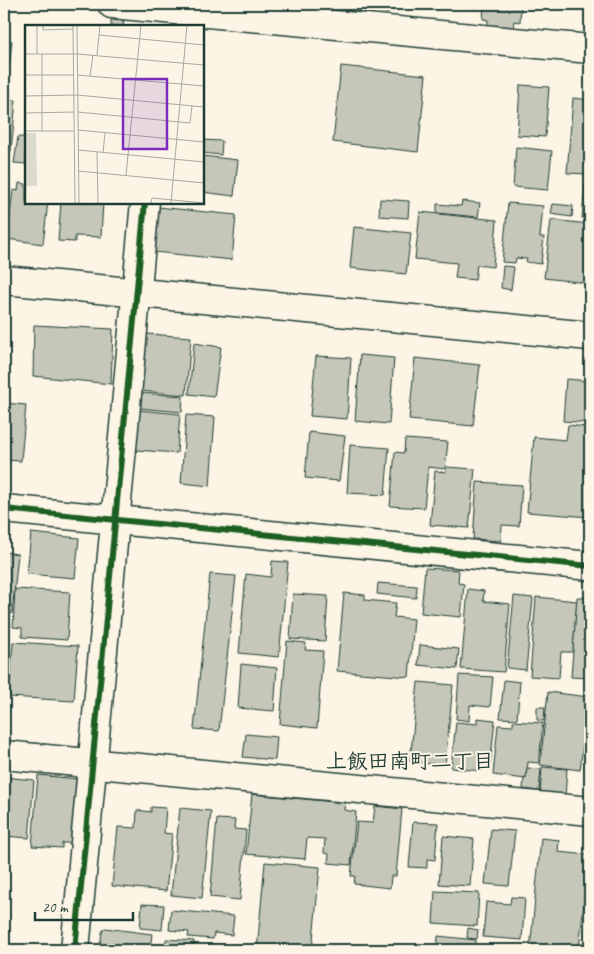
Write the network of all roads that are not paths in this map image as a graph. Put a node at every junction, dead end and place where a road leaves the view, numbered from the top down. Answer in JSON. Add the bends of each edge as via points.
{"nodes":[{"id":1,"x":112,"y":4,"type":"edge"},
{"id":2,"x":165,"y":13,"type":"edge"},
{"id":3,"x":590,"y":49,"type":"edge"},
{"id":4,"x":146,"y":204,"type":"edge"},
{"id":5,"x":4,"y":280,"type":"edge"},
{"id":6,"x":136,"y":292,"type":"junction"},
{"id":7,"x":590,"y":336,"type":"edge"},
{"id":8,"x":4,"y":510,"type":"edge"},
{"id":9,"x":117,"y":520,"type":"junction"},
{"id":10,"x":590,"y":566,"type":"edge"},
{"id":11,"x":4,"y":755,"type":"edge"},
{"id":12,"x":92,"y":763,"type":"junction"},
{"id":13,"x":590,"y":810,"type":"edge"},
{"id":14,"x":76,"y":950,"type":"edge"}],
"edges":[{"from":1,"to":2,"type":"street"},
{"from":2,"to":3,"type":"street"},
{"from":4,"to":6,"type":"street"},
{"from":5,"to":6,"type":"street"},
{"from":6,"to":7,"type":"street"},
{"from":6,"to":9,"type":"street"},
{"from":8,"to":9,"type":"street"},
{"from":9,"to":10,"type":"street"},
{"from":9,"to":12,"type":"street"},
{"from":11,"to":12,"type":"street"},
{"from":12,"to":13,"type":"street"},
{"from":12,"to":14,"type":"street"}]}
